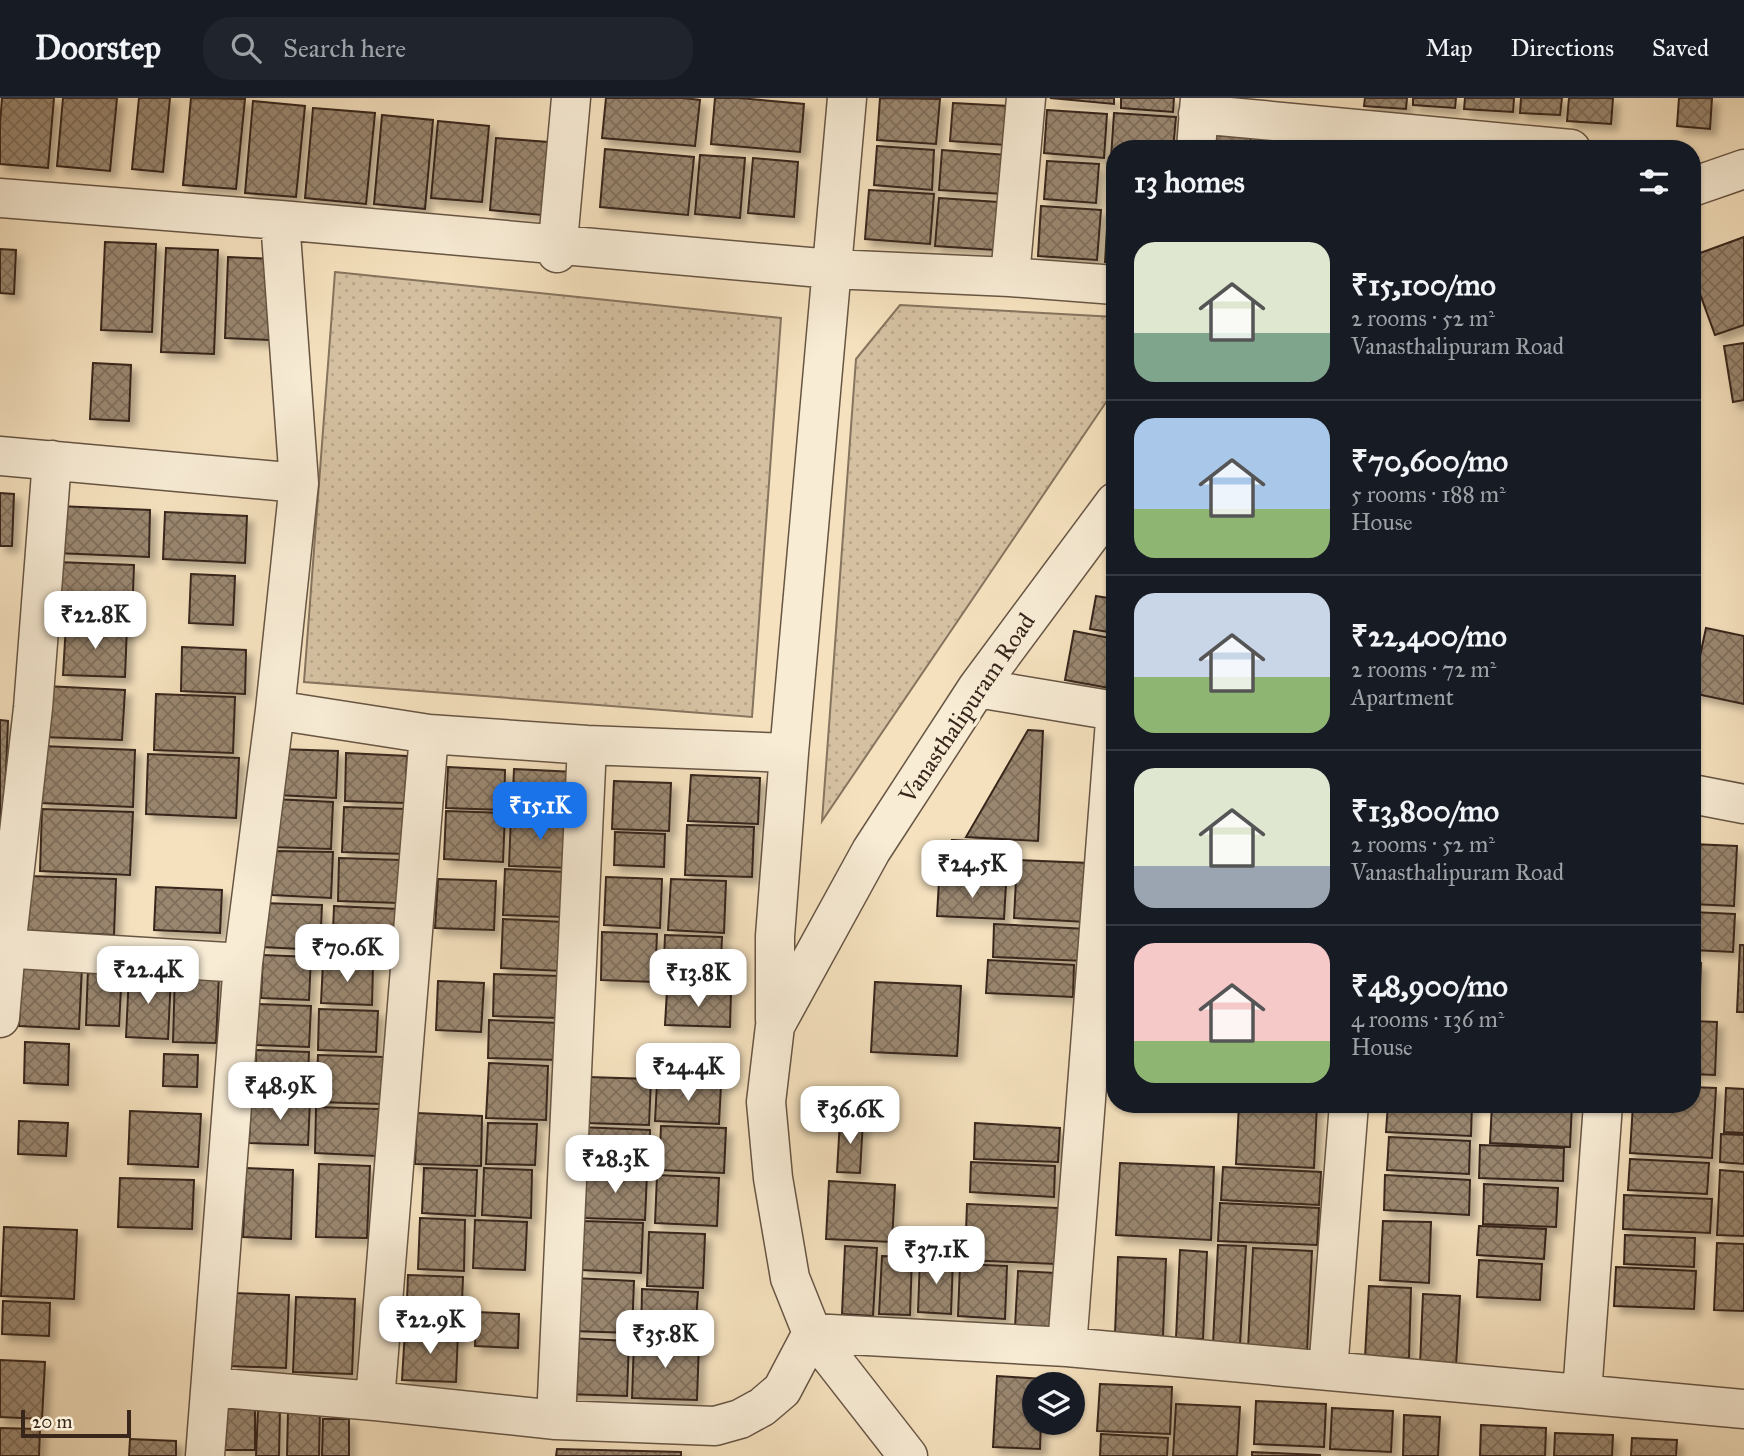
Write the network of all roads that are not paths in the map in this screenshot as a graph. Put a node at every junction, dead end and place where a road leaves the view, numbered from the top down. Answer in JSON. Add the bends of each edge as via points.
{"nodes":[{"id":1,"x":571,"y":98,"type":"edge"},
{"id":2,"x":848,"y":98,"type":"edge"},
{"id":3,"x":1026,"y":98,"type":"edge"},
{"id":4,"x":1198,"y":120,"type":"edge"},
{"id":5,"x":1455,"y":140,"type":"edge"},
{"id":6,"x":1701,"y":161,"type":"edge"},
{"id":7,"x":1744,"y":167,"type":"edge"},
{"id":8,"x":1701,"y":184,"type":"edge"},
{"id":9,"x":0,"y":198,"type":"edge"},
{"id":10,"x":280,"y":220,"type":"junction"},
{"id":11,"x":557,"y":248,"type":"junction"},
{"id":12,"x":832,"y":269,"type":"junction"},
{"id":13,"x":1010,"y":277,"type":"junction"},
{"id":14,"x":1106,"y":284,"type":"edge"},
{"id":15,"x":0,"y":456,"type":"edge"},
{"id":16,"x":52,"y":460,"type":"junction"},
{"id":17,"x":299,"y":483,"type":"junction"},
{"id":18,"x":1106,"y":514,"type":"edge"},
{"id":19,"x":977,"y":688,"type":"junction"},
{"id":20,"x":16,"y":707,"type":"edge"},
{"id":21,"x":275,"y":710,"type":"junction"},
{"id":22,"x":1106,"y":710,"type":"edge"},
{"id":23,"x":429,"y":734,"type":"junction"},
{"id":24,"x":587,"y":745,"type":"junction"},
{"id":25,"x":789,"y":753,"type":"junction"},
{"id":26,"x":1701,"y":796,"type":"edge"},
{"id":27,"x":1744,"y":804,"type":"edge"},
{"id":28,"x":1106,"y":839,"type":"edge"},
{"id":29,"x":3,"y":948,"type":"edge"},
{"id":30,"x":243,"y":963,"type":"junction"},
{"id":31,"x":0,"y":1018,"type":"edge"},
{"id":32,"x":775,"y":1026,"type":"junction"},
{"id":33,"x":1348,"y":1113,"type":"edge"},
{"id":34,"x":1602,"y":1113,"type":"edge"},
{"id":35,"x":812,"y":1333,"type":"junction"},
{"id":36,"x":1067,"y":1348,"type":"junction"},
{"id":37,"x":1328,"y":1371,"type":"junction"},
{"id":38,"x":211,"y":1387,"type":"junction"},
{"id":39,"x":1581,"y":1394,"type":"junction"},
{"id":40,"x":375,"y":1401,"type":"junction"},
{"id":41,"x":1744,"y":1409,"type":"edge"},
{"id":42,"x":556,"y":1420,"type":"junction"},
{"id":43,"x":205,"y":1456,"type":"edge"},
{"id":44,"x":908,"y":1456,"type":"edge"}],
"edges":[{"from":1,"to":11,"type":"street"},
{"from":2,"to":12,"type":"street"},
{"from":3,"to":13,"type":"street"},
{"from":4,"to":5,"type":"street"},
{"from":6,"to":7,"type":"street"},
{"from":7,"to":8,"type":"street"},
{"from":9,"to":10,"type":"street"},
{"from":10,"to":11,"type":"street"},
{"from":10,"to":17,"type":"street"},
{"from":11,"to":12,"type":"street"},
{"from":12,"to":13,"type":"street"},
{"from":12,"to":25,"type":"street"},
{"from":13,"to":14,"type":"street"},
{"from":15,"to":16,"type":"street"},
{"from":16,"to":17,"type":"street"},
{"from":16,"to":20,"type":"street"},
{"from":17,"to":21,"type":"street"},
{"from":18,"to":19,"type":"street","name":"Vanasthalipuram Road"},
{"from":19,"to":22,"type":"street"},
{"from":19,"to":32,"type":"street","name":"Vanasthalipuram Road","via":[[871,851]]},
{"from":20,"to":29,"type":"street"},
{"from":21,"to":23,"type":"street"},
{"from":21,"to":30,"type":"street"},
{"from":23,"to":24,"type":"street"},
{"from":23,"to":40,"type":"street"},
{"from":24,"to":25,"type":"street"},
{"from":24,"to":42,"type":"street"},
{"from":25,"to":32,"type":"street","via":[[775,936]]},
{"from":26,"to":27,"type":"street"},
{"from":28,"to":36,"type":"street"},
{"from":29,"to":30,"type":"street"},
{"from":29,"to":31,"type":"street"},
{"from":30,"to":38,"type":"street"},
{"from":32,"to":35,"type":"street","name":"Vanasthalipuram Road","via":[[766,1102],[773,1178],[790,1278]]},
{"from":33,"to":37,"type":"street"},
{"from":34,"to":39,"type":"street"},
{"from":35,"to":36,"type":"street"},
{"from":35,"to":42,"type":"street","via":[[782,1390],[740,1419],[715,1426]]},
{"from":35,"to":44,"type":"street","name":"Vanasthalipuram Road"},
{"from":36,"to":37,"type":"street"},
{"from":37,"to":39,"type":"street"},
{"from":38,"to":40,"type":"street"},
{"from":38,"to":43,"type":"street"},
{"from":39,"to":41,"type":"street"},
{"from":40,"to":42,"type":"street"}]}
